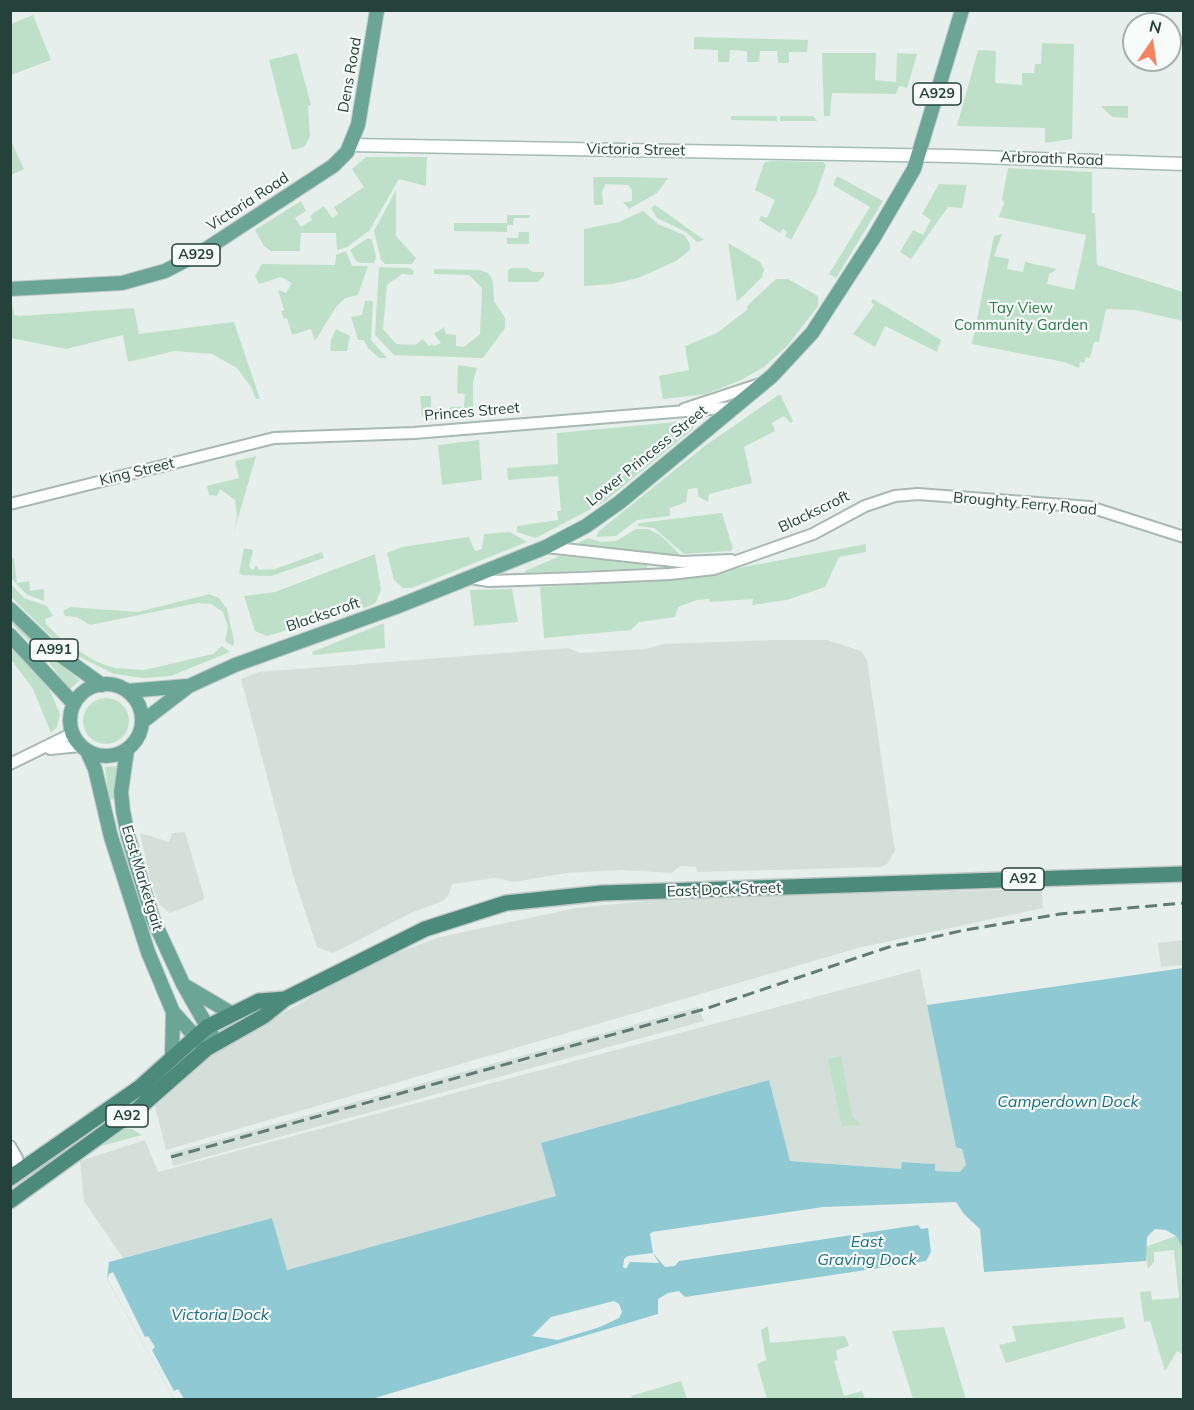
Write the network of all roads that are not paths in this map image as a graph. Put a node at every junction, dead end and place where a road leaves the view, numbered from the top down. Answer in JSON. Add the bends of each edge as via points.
{"nodes":[{"id":1,"x":377,"y":10,"type":"edge"},
{"id":2,"x":962,"y":10,"type":"edge"},
{"id":3,"x":351,"y":145,"type":"junction"},
{"id":4,"x":920,"y":155,"type":"junction"},
{"id":5,"x":1184,"y":164,"type":"edge"},
{"id":6,"x":10,"y":289,"type":"edge"},
{"id":7,"x":764,"y":383,"type":"junction"},
{"id":8,"x":736,"y":406,"type":"junction"},
{"id":9,"x":684,"y":409,"type":"junction"},
{"id":10,"x":263,"y":440,"type":"joint"},
{"id":11,"x":10,"y":504,"type":"edge"},
{"id":12,"x":865,"y":506,"type":"joint"},
{"id":13,"x":1184,"y":537,"type":"edge"},
{"id":14,"x":546,"y":547,"type":"junction"},
{"id":15,"x":743,"y":559,"type":"junction"},
{"id":16,"x":469,"y":578,"type":"junction"},
{"id":17,"x":10,"y":609,"type":"edge"},
{"id":18,"x":10,"y":635,"type":"edge"},
{"id":19,"x":102,"y":685,"type":"junction"},
{"id":20,"x":189,"y":686,"type":"junction"},
{"id":21,"x":127,"y":691,"type":"junction"},
{"id":22,"x":74,"y":704,"type":"junction"},
{"id":23,"x":142,"y":722,"type":"junction"},
{"id":24,"x":73,"y":733,"type":"junction"},
{"id":25,"x":83,"y":748,"type":"junction"},
{"id":26,"x":44,"y":750,"type":"junction"},
{"id":27,"x":127,"y":750,"type":"junction"},
{"id":28,"x":10,"y":764,"type":"edge"},
{"id":29,"x":1184,"y":874,"type":"edge"},
{"id":30,"x":183,"y":984,"type":"junction"},
{"id":31,"x":285,"y":999,"type":"junction"},
{"id":32,"x":173,"y":1012,"type":"junction"},
{"id":33,"x":231,"y":1013,"type":"junction"},
{"id":34,"x":201,"y":1031,"type":"junction"},
{"id":35,"x":211,"y":1046,"type":"junction"},
{"id":36,"x":172,"y":1058,"type":"junction"},
{"id":37,"x":10,"y":1146,"type":"edge"},
{"id":38,"x":14,"y":1175,"type":"edge"},
{"id":39,"x":10,"y":1202,"type":"edge"}],
"edges":[{"from":1,"to":3,"type":"main road","name":"Dens Road","number":"A929","via":[[362,110]]},
{"from":2,"to":4,"type":"main road","number":"A929"},
{"from":3,"to":4,"type":"main road","name":"Victoria Street"},
{"from":3,"to":6,"type":"main road","name":"Victoria Road","number":"A929","via":[[324,172],[200,253],[165,271],[122,283]]},
{"from":4,"to":5,"type":"main road","name":"Arbroath Road"},
{"from":4,"to":7,"type":"main road","name":"Princes Street","via":[[873,239],[818,324],[791,359]]},
{"from":7,"to":8,"type":"main road","name":"Princes Street"},
{"from":7,"to":9,"type":"street","name":"Princes Street"},
{"from":8,"to":9,"type":"street","name":"Princes Street","via":[[702,411]]},
{"from":8,"to":14,"type":"main road","name":"Lower Princess Street","via":[[620,502]]},
{"from":9,"to":10,"type":"street","name":"Princes Street","via":[[414,433]]},
{"from":10,"to":11,"type":"street","name":"King Street"},
{"from":12,"to":13,"type":"street","name":"Broughty Ferry Road","via":[[895,496],[918,494],[1090,507]]},
{"from":12,"to":15,"type":"street","name":"Blackscroft","via":[[813,534]]},
{"from":14,"to":15,"type":"street","name":"Blackscroft","via":[[682,562]]},
{"from":14,"to":16,"type":"main road","name":"Blackscroft"},
{"from":15,"to":16,"type":"street","name":"Blackscroft","via":[[714,569],[670,574]]},
{"from":16,"to":20,"type":"main road","name":"Blackscroft","via":[[257,655]]},
{"from":17,"to":19,"type":"main road","number":"A991","via":[[53,650]]},
{"from":18,"to":22,"type":"main road","number":"A991"},
{"from":19,"to":21,"type":"main road"},
{"from":19,"to":22,"type":"main road","via":[[81,695]]},
{"from":20,"to":21,"type":"main road","name":"Blackscroft"},
{"from":20,"to":23,"type":"main road","name":"Blackscroft"},
{"from":21,"to":23,"type":"main road","via":[[136,700]]},
{"from":22,"to":24,"type":"main road","via":[[70,724]]},
{"from":23,"to":27,"type":"main road","via":[[135,742]]},
{"from":24,"to":25,"type":"main road"},
{"from":24,"to":26,"type":"street"},
{"from":25,"to":26,"type":"street"},
{"from":25,"to":27,"type":"main road","via":[[100,756],[114,756]]},
{"from":25,"to":32,"type":"main road","name":"East Marketgait","via":[[95,769],[111,837],[140,928]]},
{"from":26,"to":28,"type":"street"},
{"from":27,"to":30,"type":"main road","name":"East Marketgait","via":[[121,792],[128,836],[156,928]]},
{"from":29,"to":31,"type":"highway","name":"East Dock Street","number":"A92","via":[[602,893],[506,903],[425,929]]},
{"from":30,"to":33,"type":"main road"},
{"from":30,"to":34,"type":"main road","name":"East Marketgait"},
{"from":31,"to":33,"type":"highway","name":"East Dock Street","number":"A92","via":[[259,1001]]},
{"from":31,"to":35,"type":"highway","name":"East Dock Street","number":"A92","via":[[264,1017]]},
{"from":32,"to":34,"type":"main road","name":"East Marketgait"},
{"from":32,"to":36,"type":"main road","name":"East Marketgait"},
{"from":33,"to":34,"type":"highway","name":"East Dock Street","number":"A92"},
{"from":34,"to":35,"type":"main road","name":"East Marketgait"},
{"from":34,"to":36,"type":"highway","name":"East Dock Street","number":"A92"},
{"from":35,"to":39,"type":"highway","number":"A92","via":[[140,1107]]},
{"from":36,"to":38,"type":"highway","number":"A92","via":[[139,1088]]},
{"from":37,"to":38,"type":"street","via":[[17,1158]]}]}
